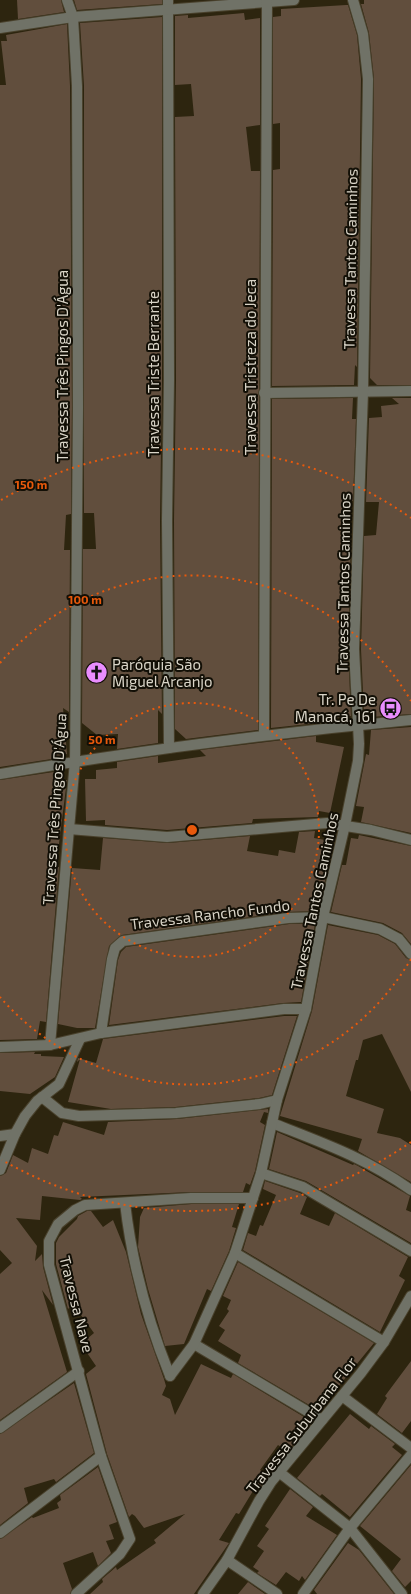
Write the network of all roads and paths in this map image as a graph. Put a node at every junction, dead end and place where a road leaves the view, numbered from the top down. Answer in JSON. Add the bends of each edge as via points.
{"nodes":[{"id":1,"x":67,"y":0,"type":"edge"},
{"id":2,"x":294,"y":0,"type":"edge"},
{"id":3,"x":353,"y":0,"type":"edge"},
{"id":4,"x":267,"y":2,"type":"edge"},
{"id":5,"x":168,"y":5,"type":"edge"},
{"id":6,"x":73,"y":17,"type":"junction"},
{"id":7,"x":0,"y":28,"type":"edge"},
{"id":8,"x":411,"y":391,"type":"edge"},
{"id":9,"x":363,"y":392,"type":"junction"},
{"id":10,"x":264,"y":393,"type":"junction"},
{"id":11,"x":411,"y":720,"type":"edge"},
{"id":12,"x":358,"y":726,"type":"junction"},
{"id":13,"x":264,"y":735,"type":"junction"},
{"id":14,"x":169,"y":748,"type":"junction"},
{"id":15,"x":75,"y":761,"type":"junction"},
{"id":16,"x":0,"y":774,"type":"edge"},
{"id":17,"x":345,"y":825,"type":"junction"},
{"id":18,"x":69,"y":829,"type":"junction"},
{"id":19,"x":411,"y":840,"type":"edge"},
{"id":20,"x":323,"y":917,"type":"junction"},
{"id":21,"x":411,"y":954,"type":"edge"},
{"id":22,"x":306,"y":1009,"type":"junction"},
{"id":23,"x":102,"y":1033,"type":"junction"},
{"id":24,"x":80,"y":1039,"type":"junction"},
{"id":25,"x":50,"y":1045,"type":"junction"},
{"id":26,"x":0,"y":1047,"type":"edge"},
{"id":27,"x":42,"y":1097,"type":"junction"},
{"id":28,"x":277,"y":1100,"type":"junction"},
{"id":29,"x":272,"y":1123,"type":"junction"},
{"id":30,"x":15,"y":1134,"type":"junction"},
{"id":31,"x":0,"y":1136,"type":"edge"},
{"id":32,"x":0,"y":1170,"type":"edge"},
{"id":33,"x":261,"y":1173,"type":"junction"},
{"id":34,"x":411,"y":1190,"type":"edge"},
{"id":35,"x":253,"y":1198,"type":"junction"},
{"id":36,"x":125,"y":1203,"type":"junction"},
{"id":37,"x":411,"y":1251,"type":"edge"},
{"id":38,"x":235,"y":1253,"type":"junction"},
{"id":39,"x":411,"y":1296,"type":"edge"},
{"id":40,"x":384,"y":1342,"type":"junction"},
{"id":41,"x":194,"y":1344,"type":"junction"},
{"id":42,"x":79,"y":1371,"type":"junction"},
{"id":43,"x":342,"y":1396,"type":"junction"},
{"id":44,"x":322,"y":1420,"type":"junction"},
{"id":45,"x":0,"y":1428,"type":"edge"},
{"id":46,"x":411,"y":1448,"type":"edge"},
{"id":47,"x":411,"y":1455,"type":"edge"},
{"id":48,"x":101,"y":1456,"type":"junction"},
{"id":49,"x":279,"y":1472,"type":"junction"},
{"id":50,"x":350,"y":1528,"type":"junction"},
{"id":51,"x":0,"y":1533,"type":"edge"},
{"id":52,"x":227,"y":1560,"type":"junction"},
{"id":53,"x":76,"y":1594,"type":"edge"},
{"id":54,"x":203,"y":1594,"type":"edge"},
{"id":55,"x":277,"y":1594,"type":"edge"},
{"id":56,"x":303,"y":1594,"type":"edge"},
{"id":57,"x":402,"y":1594,"type":"edge"}],
"edges":[{"from":1,"to":6,"type":"street","name":"Travessa Três Pingos D'Água"},
{"from":2,"to":4,"type":"street"},
{"from":3,"to":9,"type":"street","name":"Travessa Tantos Caminhos","via":[[363,34],[368,79]]},
{"from":4,"to":5,"type":"street"},
{"from":4,"to":10,"type":"street","name":"Travessa Tristreza do Jeca"},
{"from":5,"to":6,"type":"street"},
{"from":5,"to":14,"type":"street","name":"Travessa Triste Berrante"},
{"from":6,"to":7,"type":"street"},
{"from":6,"to":15,"type":"street","name":"Travessa Três Pingos D'Água","via":[[77,86],[78,407]]},
{"from":8,"to":9,"type":"street"},
{"from":9,"to":10,"type":"street"},
{"from":9,"to":12,"type":"street","name":"Travessa Tantos Caminhos","via":[[354,649]]},
{"from":10,"to":13,"type":"street","name":"Travessa Tristreza do Jeca"},
{"from":11,"to":12,"type":"street"},
{"from":12,"to":13,"type":"street"},
{"from":12,"to":17,"type":"street","name":"Travessa Tantos Caminhos","via":[[358,761]]},
{"from":13,"to":14,"type":"street"},
{"from":14,"to":15,"type":"street"},
{"from":15,"to":16,"type":"street"},
{"from":15,"to":18,"type":"street","name":"Travessa Três Pingos D'Água"},
{"from":17,"to":18,"type":"street","via":[[312,824],[168,837]]},
{"from":17,"to":19,"type":"street"},
{"from":17,"to":20,"type":"street","name":"Travessa Tantos Caminhos"},
{"from":18,"to":25,"type":"street","name":"Travessa Três Pingos D'Água"},
{"from":20,"to":21,"type":"street","name":"Travessa Rancho Fundo","via":[[380,930],[399,939]]},
{"from":20,"to":22,"type":"street","name":"Travessa Tantos Caminhos"},
{"from":20,"to":23,"type":"street","name":"Travessa Rancho Fundo","via":[[288,918],[122,941],[115,948],[112,959]]},
{"from":22,"to":23,"type":"street","via":[[284,1009]]},
{"from":22,"to":28,"type":"street","name":"Travessa Tantos Caminhos"},
{"from":23,"to":24,"type":"street"},
{"from":24,"to":25,"type":"street"},
{"from":24,"to":27,"type":"street","via":[[59,1084]]},
{"from":25,"to":26,"type":"street"},
{"from":27,"to":28,"type":"street","via":[[62,1112],[79,1116],[176,1113]]},
{"from":27,"to":30,"type":"street","via":[[25,1116]]},
{"from":28,"to":29,"type":"street","name":"Travessa Tantos Caminhos"},
{"from":29,"to":33,"type":"street","name":"Travessa Tantos Caminhos"},
{"from":29,"to":34,"type":"street","via":[[343,1150]]},
{"from":30,"to":31,"type":"street"},
{"from":30,"to":32,"type":"street"},
{"from":33,"to":35,"type":"street","name":"Travessa Tantos Caminhos"},
{"from":33,"to":37,"type":"street","via":[[303,1187]]},
{"from":35,"to":36,"type":"street","name":"Travessa Nave","via":[[191,1198]]},
{"from":35,"to":38,"type":"street","name":"Travessa Tantos Caminhos"},
{"from":36,"to":41,"type":"street","name":"Travessa Tantos Caminhos","via":[[135,1271],[170,1376]]},
{"from":36,"to":42,"type":"street","name":"Travessa Nave","via":[[92,1204],[75,1210],[58,1224],[49,1241],[49,1265]]},
{"from":38,"to":40,"type":"street"},
{"from":38,"to":41,"type":"street","name":"Travessa Tantos Caminhos"},
{"from":39,"to":40,"type":"street","name":"Travessa Suburbana Flor"},
{"from":40,"to":43,"type":"street","name":"Travessa Suburbana Flor"},
{"from":41,"to":44,"type":"street"},
{"from":42,"to":45,"type":"street"},
{"from":42,"to":48,"type":"street","name":"Travessa Nave"},
{"from":43,"to":44,"type":"street","name":"Travessa Suburbana Flor"},
{"from":43,"to":46,"type":"street"},
{"from":44,"to":49,"type":"street","name":"Travessa Suburbana Flor"},
{"from":47,"to":50,"type":"street"},
{"from":48,"to":51,"type":"street"},
{"from":48,"to":53,"type":"street","name":"Travessa Nave","via":[[130,1539],[120,1554]]},
{"from":49,"to":50,"type":"street"},
{"from":49,"to":52,"type":"street","name":"Travessa Suburbana Flor","via":[[259,1501]]},
{"from":50,"to":56,"type":"street"},
{"from":50,"to":57,"type":"street"},
{"from":52,"to":54,"type":"street","name":"Travessa Suburbana Flor"},
{"from":52,"to":55,"type":"street"}]}
